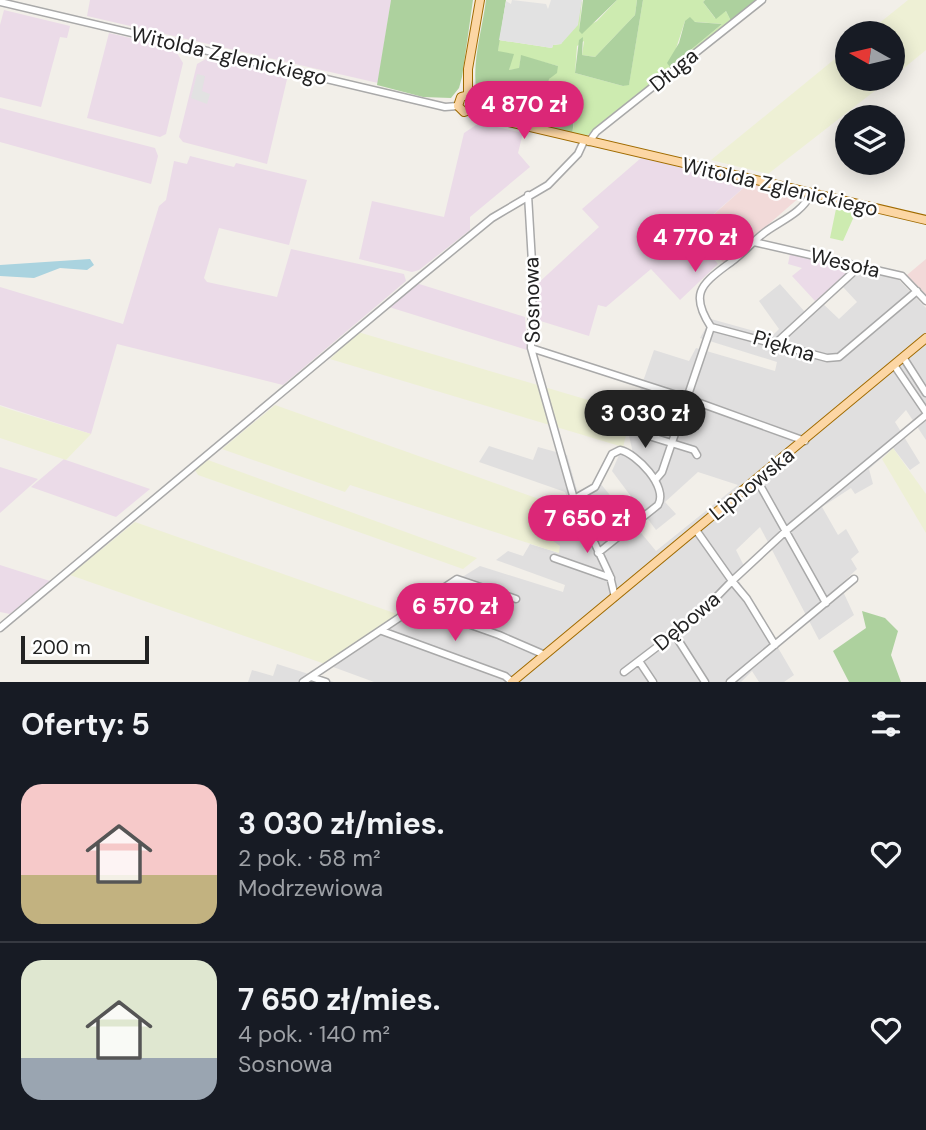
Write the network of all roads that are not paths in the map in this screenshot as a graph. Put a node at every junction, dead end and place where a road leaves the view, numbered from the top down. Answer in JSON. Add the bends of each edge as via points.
{"nodes":[{"id":1,"x":480,"y":0,"type":"edge"},
{"id":2,"x":762,"y":0,"type":"edge"},
{"id":3,"x":0,"y":2,"type":"edge"},
{"id":4,"x":468,"y":95,"type":"junction"},
{"id":5,"x":458,"y":106,"type":"junction"},
{"id":6,"x":473,"y":109,"type":"junction"},
{"id":7,"x":586,"y":141,"type":"junction"},
{"id":8,"x":528,"y":195,"type":"junction"},
{"id":9,"x":810,"y":195,"type":"junction"},
{"id":10,"x":926,"y":220,"type":"edge"},
{"id":11,"x":754,"y":242,"type":"junction"},
{"id":12,"x":860,"y":266,"type":"junction"},
{"id":13,"x":917,"y":291,"type":"junction"},
{"id":14,"x":926,"y":301,"type":"edge"},
{"id":15,"x":711,"y":327,"type":"junction"},
{"id":16,"x":926,"y":338,"type":"edge"},
{"id":17,"x":776,"y":343,"type":"junction"},
{"id":18,"x":531,"y":348,"type":"junction"},
{"id":19,"x":903,"y":357,"type":"junction"},
{"id":20,"x":894,"y":365,"type":"junction"},
{"id":21,"x":926,"y":393,"type":"edge"},
{"id":22,"x":686,"y":398,"type":"junction"},
{"id":23,"x":926,"y":414,"type":"edge"},
{"id":24,"x":652,"y":437,"type":"dead end"},
{"id":25,"x":805,"y":441,"type":"junction"},
{"id":26,"x":671,"y":443,"type":"junction"},
{"id":27,"x":697,"y":455,"type":"dead end"},
{"id":28,"x":656,"y":479,"type":"junction"},
{"id":29,"x":757,"y":480,"type":"junction"},
{"id":30,"x":574,"y":499,"type":"junction"},
{"id":31,"x":696,"y":530,"type":"junction"},
{"id":32,"x":787,"y":530,"type":"junction"},
{"id":33,"x":598,"y":553,"type":"junction"},
{"id":34,"x":554,"y":558,"type":"dead end"},
{"id":35,"x":611,"y":578,"type":"junction"},
{"id":36,"x":854,"y":579,"type":"dead end"},
{"id":37,"x":732,"y":582,"type":"junction"},
{"id":38,"x":614,"y":597,"type":"junction"},
{"id":39,"x":516,"y":599,"type":"dead end"},
{"id":40,"x":826,"y":603,"type":"junction"},
{"id":41,"x":417,"y":606,"type":"junction"},
{"id":42,"x":0,"y":628,"type":"edge"},
{"id":43,"x":382,"y":631,"type":"junction"},
{"id":44,"x":675,"y":635,"type":"junction"},
{"id":45,"x":775,"y":645,"type":"junction"},
{"id":46,"x":545,"y":655,"type":"junction"},
{"id":47,"x":639,"y":661,"type":"junction"},
{"id":48,"x":624,"y":672,"type":"dead end"},
{"id":49,"x":311,"y":677,"type":"junction"},
{"id":50,"x":303,"y":682,"type":"edge"},
{"id":51,"x":326,"y":682,"type":"edge"},
{"id":52,"x":512,"y":682,"type":"edge"},
{"id":53,"x":653,"y":682,"type":"edge"},
{"id":54,"x":705,"y":682,"type":"edge"},
{"id":55,"x":730,"y":682,"type":"edge"}],
"edges":[{"from":1,"to":4,"type":"main road"},
{"from":2,"to":7,"type":"street","name":"Długa"},
{"from":3,"to":5,"type":"street","name":"Witolda Zglenickiego","via":[[445,107]]},
{"from":4,"to":5,"type":"main road","via":[[461,97]]},
{"from":4,"to":6,"type":"main road"},
{"from":5,"to":6,"type":"main road","via":[[464,112]]},
{"from":6,"to":7,"type":"main road","name":"Witolda Zglenickiego"},
{"from":7,"to":8,"type":"street","via":[[548,185]]},
{"from":7,"to":9,"type":"main road","name":"Witolda Zglenickiego"},
{"from":8,"to":18,"type":"street","name":"Sosnowa"},
{"from":8,"to":42,"type":"street","via":[[420,276]]},
{"from":9,"to":10,"type":"main road","name":"Witolda Zglenickiego"},
{"from":9,"to":11,"type":"street","via":[[806,204]]},
{"from":11,"to":12,"type":"street","name":"Wesoła"},
{"from":11,"to":15,"type":"street","via":[[715,272],[702,289],[700,308]]},
{"from":12,"to":13,"type":"street","name":"Wesoła","via":[[902,276]]},
{"from":12,"to":17,"type":"street"},
{"from":13,"to":14,"type":"street","name":"Wesoła"},
{"from":13,"to":17,"type":"street","name":"Piękna","via":[[839,357],[827,358]]},
{"from":15,"to":17,"type":"street","name":"Piękna"},
{"from":15,"to":22,"type":"street"},
{"from":16,"to":19,"type":"main road","name":"Lipnowska"},
{"from":18,"to":22,"type":"street"},
{"from":18,"to":30,"type":"street","name":"Sosnowa"},
{"from":19,"to":20,"type":"main road","name":"Lipnowska"},
{"from":19,"to":21,"type":"street"},
{"from":20,"to":23,"type":"street"},
{"from":20,"to":25,"type":"main road","name":"Lipnowska"},
{"from":22,"to":25,"type":"street"},
{"from":22,"to":26,"type":"street"},
{"from":23,"to":32,"type":"street"},
{"from":24,"to":26,"type":"street"},
{"from":25,"to":29,"type":"main road","name":"Lipnowska"},
{"from":26,"to":27,"type":"street"},
{"from":26,"to":28,"type":"street"},
{"from":28,"to":30,"type":"street","via":[[620,450],[611,454],[595,486]]},
{"from":28,"to":33,"type":"street","via":[[662,497],[658,505]]},
{"from":29,"to":31,"type":"main road","name":"Lipnowska"},
{"from":29,"to":32,"type":"street"},
{"from":30,"to":33,"type":"street","name":"Sosnowa"},
{"from":31,"to":37,"type":"street","name":"Dębowa"},
{"from":31,"to":38,"type":"main road","name":"Lipnowska"},
{"from":32,"to":37,"type":"street"},
{"from":32,"to":40,"type":"street"},
{"from":33,"to":35,"type":"street","name":"Sosnowa"},
{"from":34,"to":35,"type":"street"},
{"from":35,"to":38,"type":"street","name":"Sosnowa"},
{"from":36,"to":40,"type":"street"},
{"from":37,"to":44,"type":"street","name":"Dębowa"},
{"from":37,"to":45,"type":"street"},
{"from":38,"to":46,"type":"main road","name":"Lipnowska"},
{"from":39,"to":41,"type":"street","via":[[457,579]]},
{"from":40,"to":45,"type":"street"},
{"from":41,"to":43,"type":"street"},
{"from":41,"to":46,"type":"street"},
{"from":43,"to":49,"type":"street"},
{"from":43,"to":52,"type":"street"},
{"from":44,"to":47,"type":"street","name":"Dębowa"},
{"from":44,"to":54,"type":"street"},
{"from":45,"to":55,"type":"street"},
{"from":46,"to":52,"type":"main road","name":"Lipnowska"},
{"from":47,"to":48,"type":"street","name":"Dębowa"},
{"from":47,"to":53,"type":"street"},
{"from":49,"to":50,"type":"street"},
{"from":49,"to":51,"type":"street"}]}
